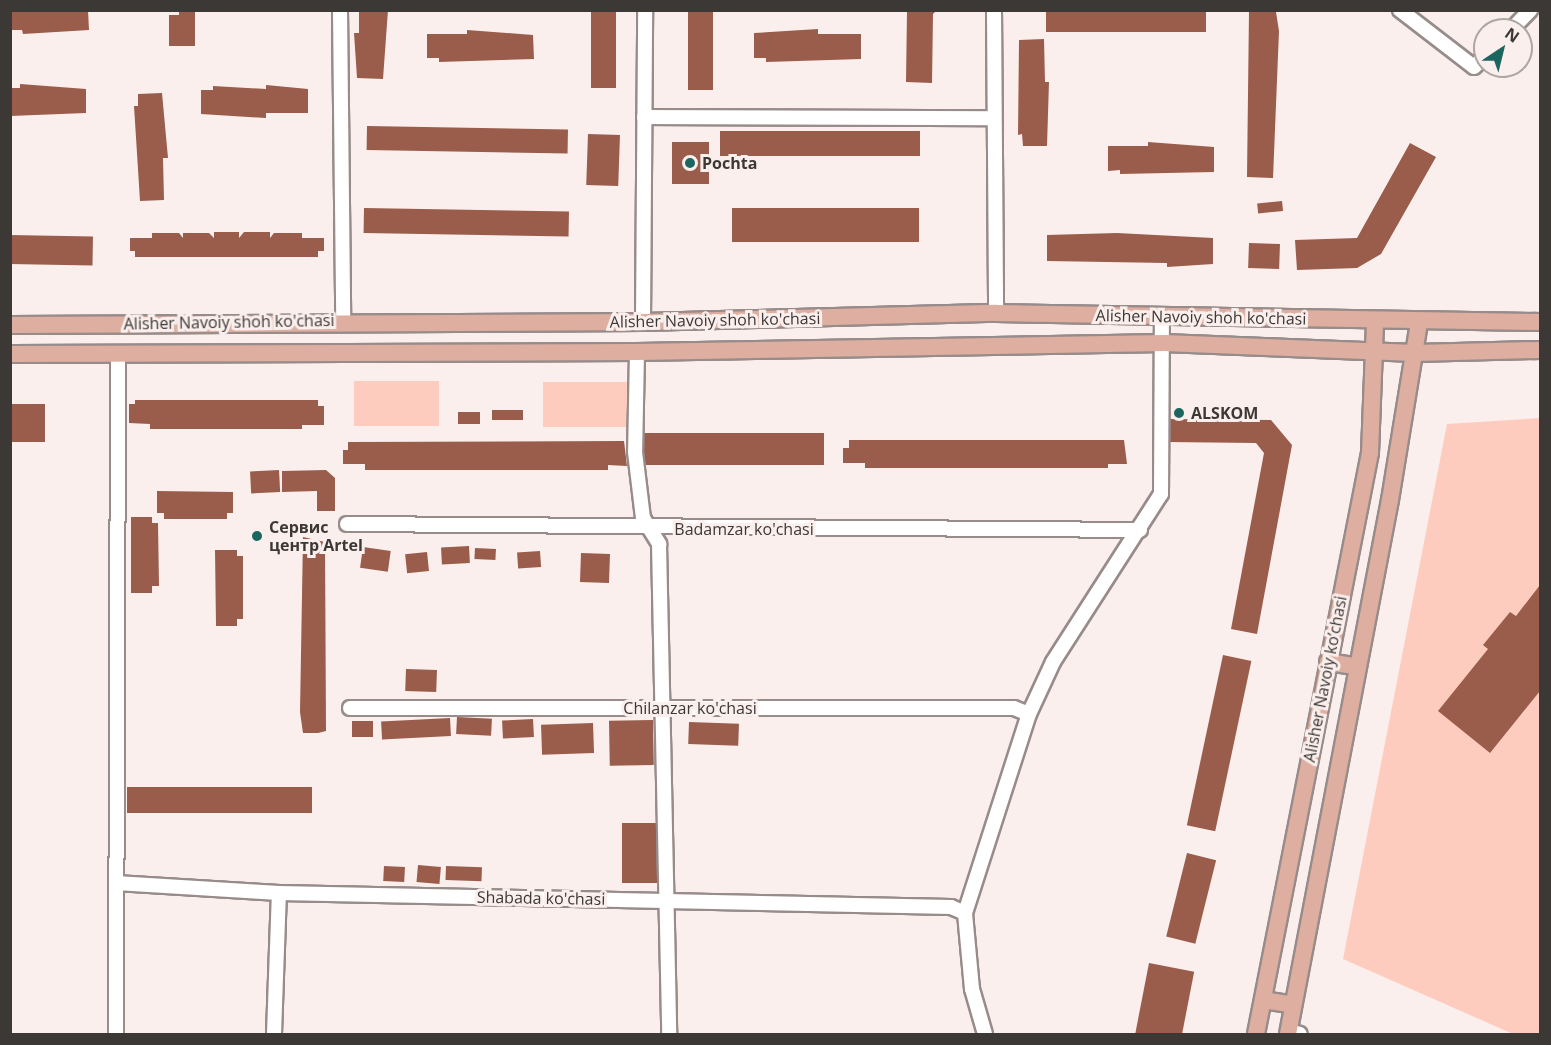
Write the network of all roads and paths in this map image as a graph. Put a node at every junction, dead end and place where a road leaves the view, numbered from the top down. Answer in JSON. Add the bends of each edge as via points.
{"nodes":[{"id":1,"x":340,"y":10,"type":"edge"},
{"id":2,"x":645,"y":10,"type":"edge"},
{"id":3,"x":994,"y":10,"type":"edge"},
{"id":4,"x":1400,"y":10,"type":"edge"},
{"id":5,"x":1473,"y":66,"type":"edge"},
{"id":6,"x":644,"y":117,"type":"junction"},
{"id":7,"x":993,"y":118,"type":"junction"},
{"id":8,"x":996,"y":313,"type":"junction"},
{"id":9,"x":1162,"y":315,"type":"junction"},
{"id":10,"x":344,"y":321,"type":"junction"},
{"id":11,"x":643,"y":322,"type":"junction"},
{"id":12,"x":1376,"y":322,"type":"junction"},
{"id":13,"x":1419,"y":322,"type":"junction"},
{"id":14,"x":1540,"y":322,"type":"edge"},
{"id":15,"x":10,"y":325,"type":"edge"},
{"id":16,"x":1164,"y":343,"type":"junction"},
{"id":17,"x":1540,"y":350,"type":"edge"},
{"id":18,"x":637,"y":352,"type":"junction"},
{"id":19,"x":1375,"y":352,"type":"junction"},
{"id":20,"x":1415,"y":353,"type":"junction"},
{"id":21,"x":10,"y":354,"type":"edge"},
{"id":22,"x":118,"y":354,"type":"junction"},
{"id":23,"x":347,"y":524,"type":"dead end"},
{"id":24,"x":650,"y":529,"type":"junction"},
{"id":25,"x":1140,"y":530,"type":"junction"},
{"id":26,"x":1328,"y":662,"type":"junction"},
{"id":27,"x":1358,"y":667,"type":"junction"},
{"id":28,"x":350,"y":708,"type":"dead end"},
{"id":29,"x":664,"y":708,"type":"junction"},
{"id":30,"x":1029,"y":714,"type":"junction"},
{"id":31,"x":116,"y":883,"type":"junction"},
{"id":32,"x":279,"y":893,"type":"junction"},
{"id":33,"x":667,"y":901,"type":"junction"},
{"id":34,"x":965,"y":913,"type":"junction"},
{"id":35,"x":1263,"y":1000,"type":"junction"},
{"id":36,"x":1293,"y":1005,"type":"junction"},
{"id":37,"x":1292,"y":1033,"type":"edge"},
{"id":38,"x":116,"y":1035,"type":"edge"},
{"id":39,"x":274,"y":1035,"type":"edge"},
{"id":40,"x":669,"y":1035,"type":"edge"},
{"id":41,"x":985,"y":1035,"type":"edge"},
{"id":42,"x":1256,"y":1035,"type":"edge"}],
"edges":[{"from":1,"to":10,"type":"street"},
{"from":2,"to":6,"type":"street"},
{"from":3,"to":7,"type":"street"},
{"from":4,"to":5,"type":"street"},
{"from":6,"to":7,"type":"street"},
{"from":6,"to":11,"type":"street"},
{"from":7,"to":8,"type":"street"},
{"from":8,"to":9,"type":"main road","name":"Alisher Navoiy shoh ko'chasi"},
{"from":8,"to":11,"type":"main road","name":"Alisher Navoiy shoh ko'chasi"},
{"from":9,"to":12,"type":"main road","name":"Alisher Navoiy shoh ko'chasi"},
{"from":9,"to":16,"type":"street"},
{"from":10,"to":11,"type":"main road","name":"Alisher Navoiy shoh ko'chasi"},
{"from":10,"to":15,"type":"main road","name":"Alisher Navoiy shoh ko'chasi"},
{"from":12,"to":13,"type":"main road","name":"Alisher Navoiy shoh ko'chasi"},
{"from":12,"to":19,"type":"main road","name":"Alisher Navoiy ko’chasi"},
{"from":13,"to":14,"type":"main road","name":"Alisher Navoiy shoh ko'chasi"},
{"from":13,"to":20,"type":"main road","name":"Alisher Navoiy ko’chasi"},
{"from":16,"to":18,"type":"main road","name":"Alisher Navoiy shoh ko'chasi"},
{"from":16,"to":19,"type":"main road","name":"Alisher Navoiy shoh ko'chasi"},
{"from":16,"to":25,"type":"street","via":[[1161,494]]},
{"from":17,"to":20,"type":"main road","name":"Alisher Navoiy shoh ko'chasi"},
{"from":18,"to":22,"type":"main road","name":"Alisher Navoiy shoh ko'chasi"},
{"from":18,"to":24,"type":"street","via":[[635,452],[643,519]]},
{"from":19,"to":20,"type":"main road","name":"Alisher Navoiy shoh ko'chasi"},
{"from":19,"to":26,"type":"main road","name":"Alisher Navoiy ko’chasi","via":[[1370,453]]},
{"from":20,"to":27,"type":"main road","name":"Alisher Navoiy ko’chasi"},
{"from":21,"to":22,"type":"main road","name":"Alisher Navoiy shoh ko'chasi"},
{"from":22,"to":31,"type":"street"},
{"from":23,"to":24,"type":"street","name":"Badamzar ko'chasi"},
{"from":24,"to":25,"type":"street","name":"Badamzar ko'chasi"},
{"from":24,"to":29,"type":"street","via":[[658,544]]},
{"from":25,"to":30,"type":"street","via":[[1053,662]]},
{"from":26,"to":27,"type":"main road"},
{"from":26,"to":35,"type":"main road","name":"Alisher Navoiy ko’chasi"},
{"from":27,"to":36,"type":"main road","name":"Alisher Navoiy ko’chasi"},
{"from":28,"to":29,"type":"street","name":"Chilanzar ko'chasi"},
{"from":29,"to":30,"type":"street","name":"Chilanzar ko'chasi","via":[[1014,708]]},
{"from":29,"to":33,"type":"street"},
{"from":30,"to":34,"type":"street"},
{"from":31,"to":32,"type":"street","name":"Shabada ko'chasi"},
{"from":31,"to":38,"type":"street"},
{"from":32,"to":33,"type":"street","name":"Shabada ko'chasi"},
{"from":32,"to":39,"type":"street"},
{"from":33,"to":34,"type":"street","name":"Shabada ko'chasi","via":[[951,907]]},
{"from":33,"to":40,"type":"street"},
{"from":34,"to":41,"type":"street","via":[[972,990]]},
{"from":35,"to":36,"type":"main road"},
{"from":35,"to":42,"type":"main road","name":"Alisher Navoiy ko’chasi"},
{"from":36,"to":37,"type":"main road","name":"Alisher Navoiy ko’chasi"}]}
